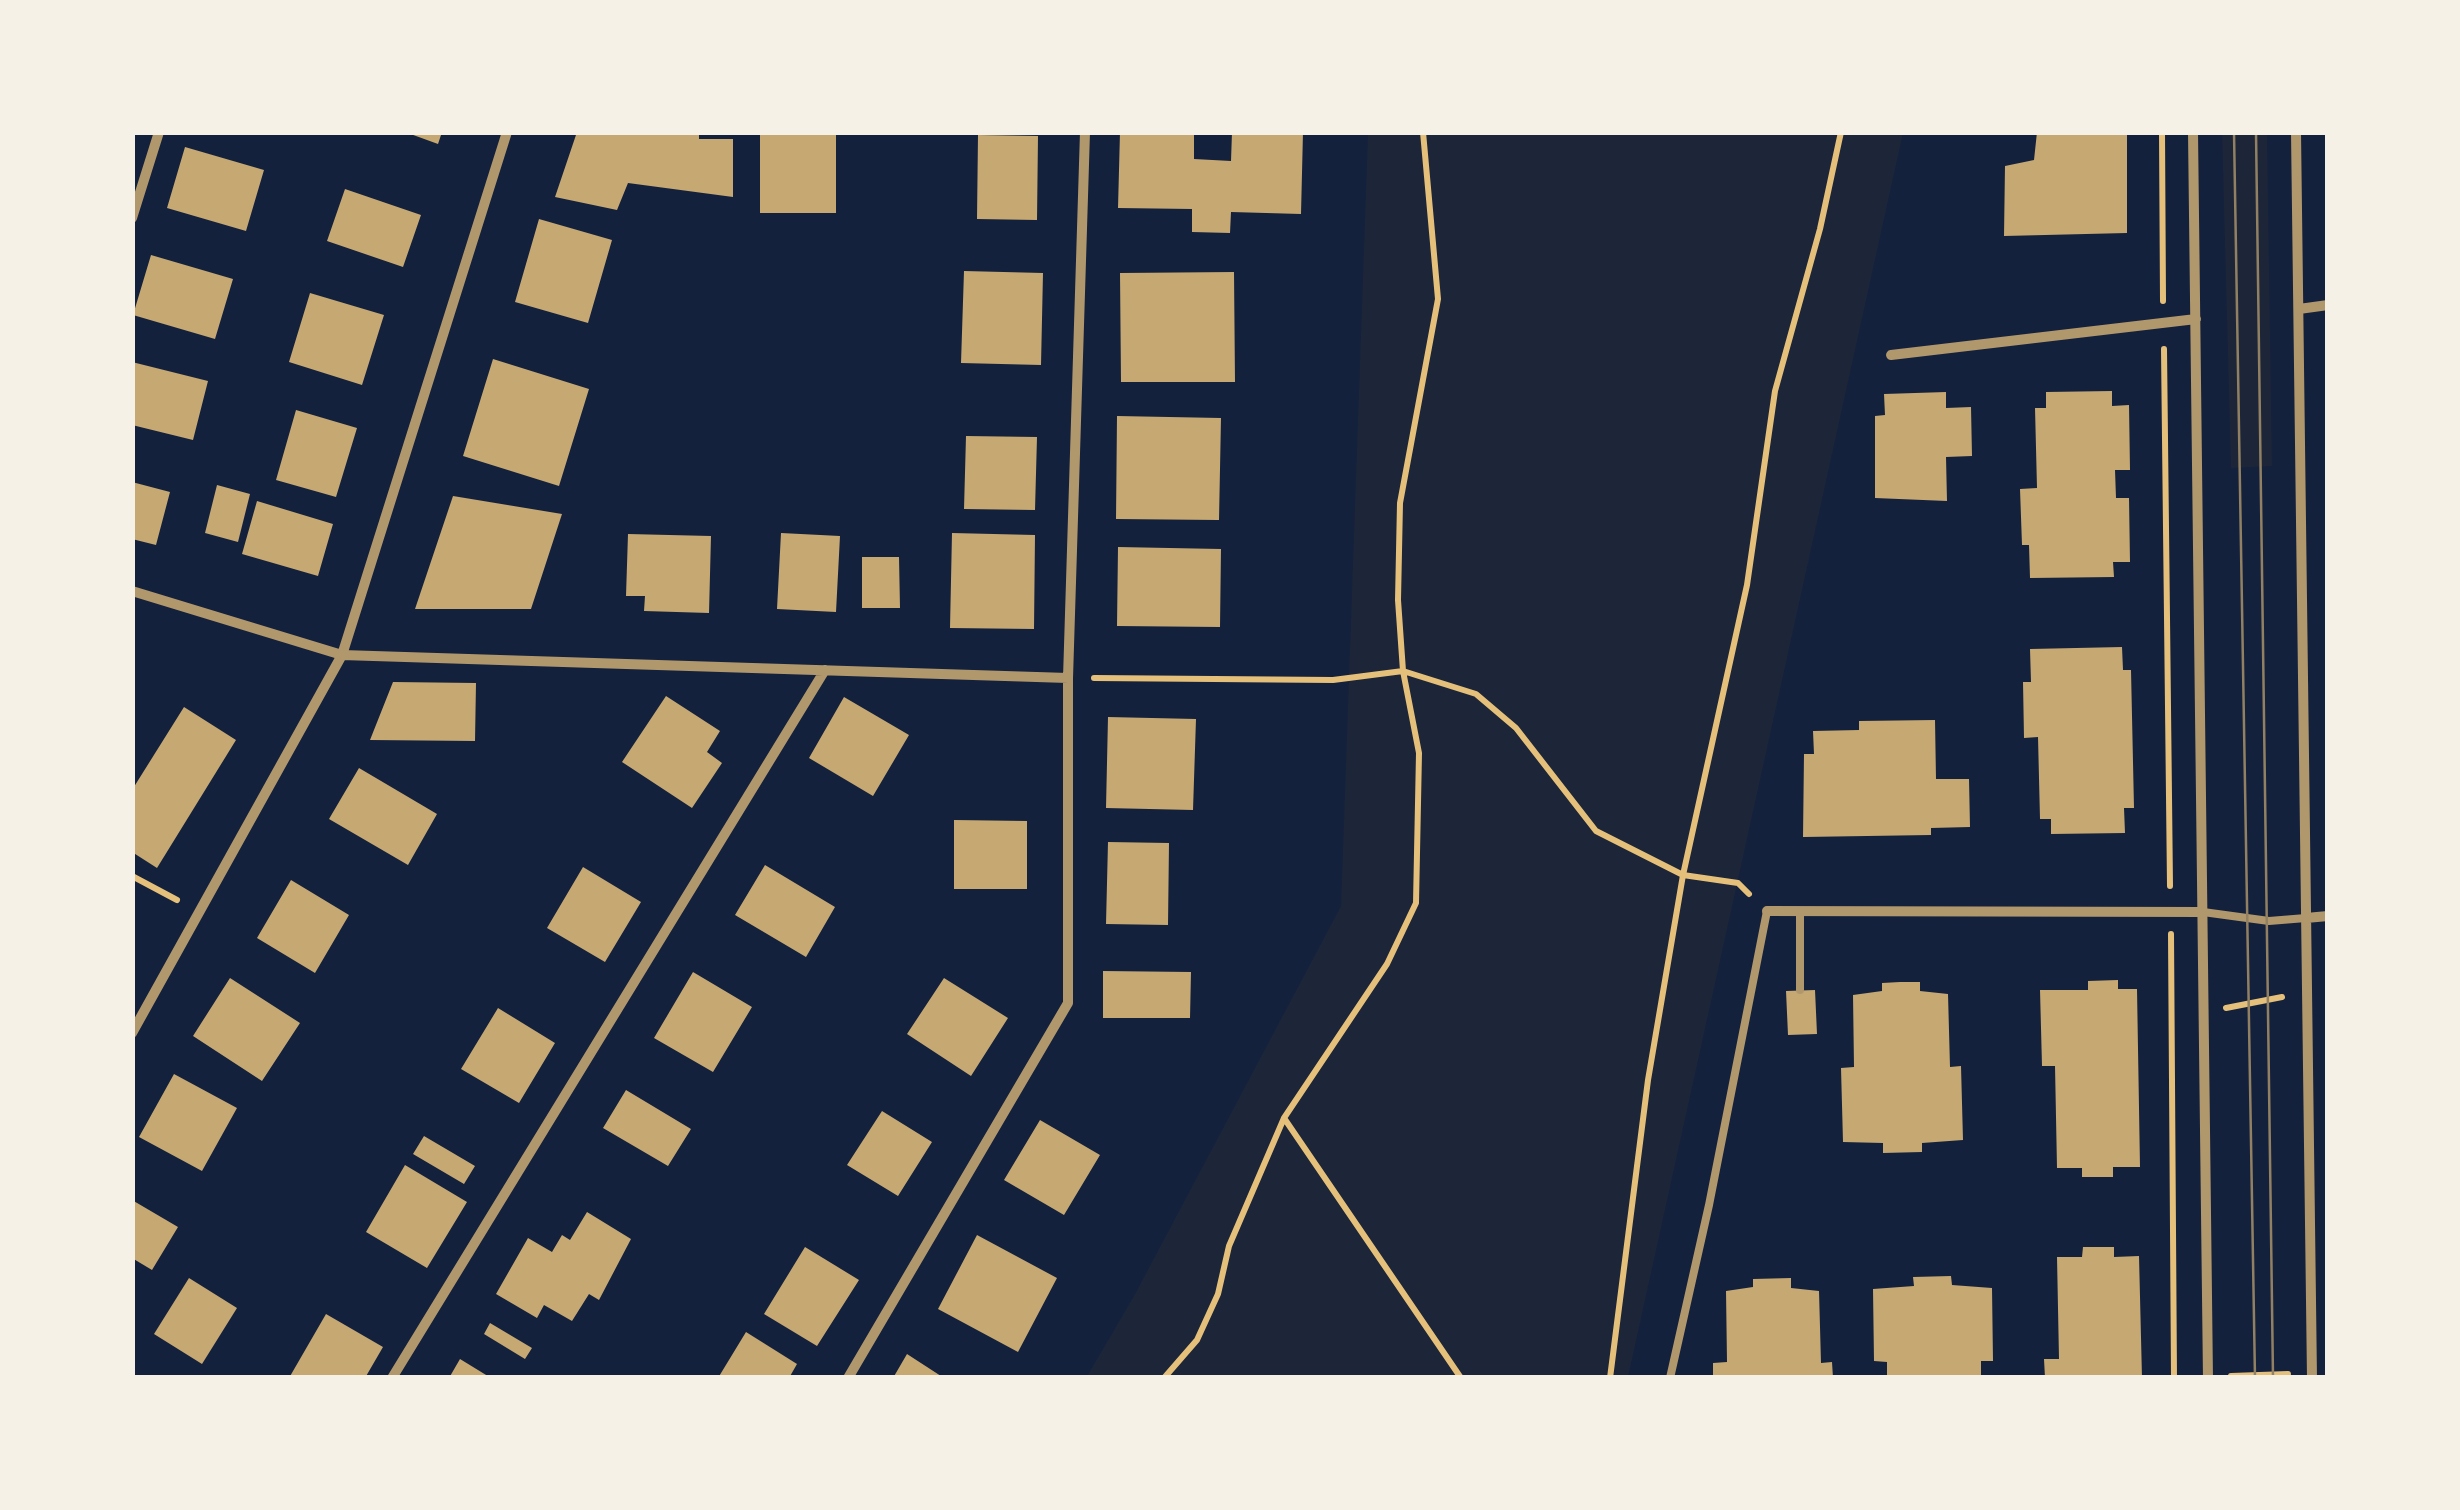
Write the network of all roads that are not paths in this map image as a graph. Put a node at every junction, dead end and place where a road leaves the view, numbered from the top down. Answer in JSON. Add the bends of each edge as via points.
{"nodes":[{"id":1,"x":159,"y":132,"type":"edge"},
{"id":2,"x":507,"y":132,"type":"edge"},
{"id":3,"x":1085,"y":132,"type":"edge"},
{"id":4,"x":2193,"y":132,"type":"edge"},
{"id":5,"x":2296,"y":132,"type":"edge"},
{"id":6,"x":132,"y":218,"type":"edge"},
{"id":7,"x":2328,"y":305,"type":"edge"},
{"id":8,"x":2299,"y":308,"type":"junction"},
{"id":9,"x":2196,"y":319,"type":"junction"},
{"id":10,"x":1890,"y":355,"type":"dead end"},
{"id":11,"x":132,"y":591,"type":"edge"},
{"id":12,"x":342,"y":655,"type":"junction"},
{"id":13,"x":824,"y":670,"type":"junction"},
{"id":14,"x":1068,"y":678,"type":"junction"},
{"id":15,"x":1767,"y":911,"type":"joint"},
{"id":16,"x":1800,"y":911,"type":"junction"},
{"id":17,"x":2203,"y":912,"type":"junction"},
{"id":18,"x":2328,"y":916,"type":"edge"},
{"id":19,"x":2306,"y":918,"type":"junction"},
{"id":20,"x":1800,"y":990,"type":"dead end"},
{"id":21,"x":132,"y":1034,"type":"edge"},
{"id":22,"x":2312,"y":1375,"type":"edge"},
{"id":23,"x":2208,"y":1377,"type":"edge"},
{"id":24,"x":392,"y":1378,"type":"edge"},
{"id":25,"x":848,"y":1378,"type":"edge"},
{"id":26,"x":1670,"y":1378,"type":"edge"}],
"edges":[{"from":1,"to":6,"type":"street"},
{"from":2,"to":12,"type":"street"},
{"from":3,"to":14,"type":"street"},
{"from":4,"to":9,"type":"street"},
{"from":5,"to":8,"type":"street"},
{"from":7,"to":8,"type":"street"},
{"from":8,"to":19,"type":"street"},
{"from":9,"to":10,"type":"street"},
{"from":9,"to":17,"type":"street"},
{"from":11,"to":12,"type":"street"},
{"from":12,"to":13,"type":"street"},
{"from":12,"to":21,"type":"street"},
{"from":13,"to":14,"type":"street"},
{"from":13,"to":24,"type":"street"},
{"from":14,"to":25,"type":"street","via":[[1068,1003]]},
{"from":15,"to":16,"type":"street"},
{"from":15,"to":26,"type":"lane"},
{"from":16,"to":17,"type":"street"},
{"from":16,"to":20,"type":"lane"},
{"from":17,"to":19,"type":"lane","via":[[2269,921]]},
{"from":17,"to":23,"type":"street"},
{"from":18,"to":19,"type":"street"},
{"from":19,"to":22,"type":"street"}]}
